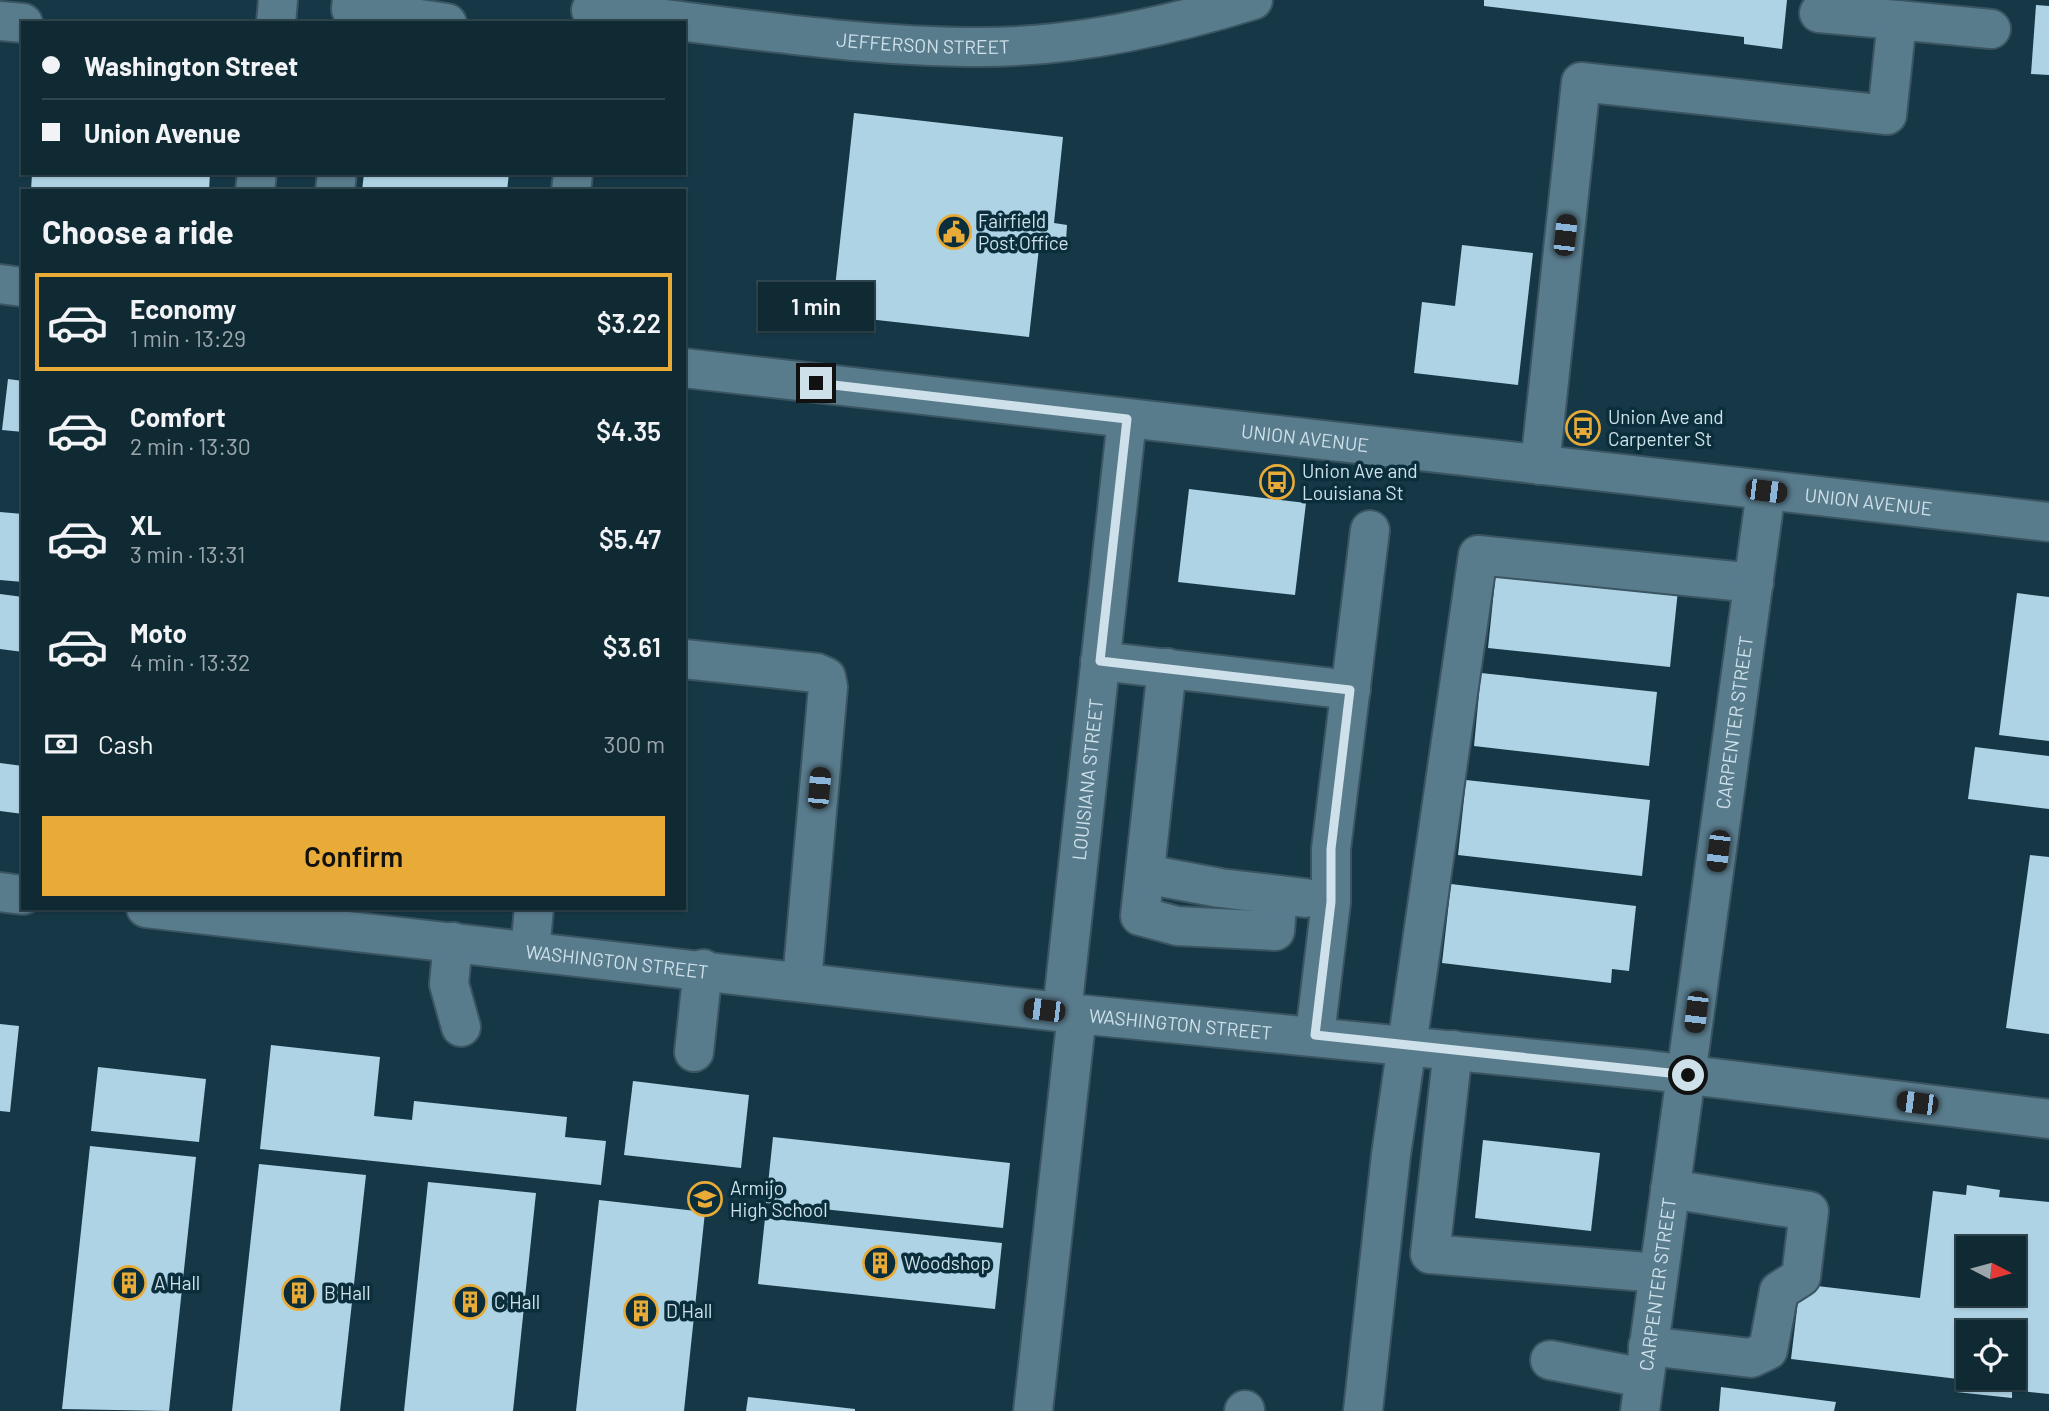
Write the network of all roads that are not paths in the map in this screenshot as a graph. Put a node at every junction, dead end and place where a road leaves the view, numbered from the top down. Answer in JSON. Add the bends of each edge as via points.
{"nodes":[{"id":1,"x":278,"y":0,"type":"edge"},
{"id":2,"x":352,"y":0,"type":"edge"},
{"id":3,"x":468,"y":0,"type":"edge"},
{"id":4,"x":1253,"y":0,"type":"edge"},
{"id":5,"x":591,"y":11,"type":"edge"},
{"id":6,"x":697,"y":11,"type":"edge"},
{"id":7,"x":1819,"y":13,"type":"dead end"},
{"id":8,"x":1898,"y":20,"type":"junction"},
{"id":9,"x":0,"y":21,"type":"edge"},
{"id":10,"x":276,"y":21,"type":"edge"},
{"id":11,"x":433,"y":21,"type":"edge"},
{"id":12,"x":466,"y":21,"type":"edge"},
{"id":13,"x":21,"y":23,"type":"edge"},
{"id":14,"x":1991,"y":29,"type":"dead end"},
{"id":15,"x":0,"y":284,"type":"edge"},
{"id":16,"x":21,"y":287,"type":"edge"},
{"id":17,"x":686,"y":368,"type":"edge"},
{"id":18,"x":1127,"y":419,"type":"junction"},
{"id":19,"x":1540,"y":465,"type":"junction"},
{"id":20,"x":1766,"y":491,"type":"junction"},
{"id":21,"x":2049,"y":522,"type":"edge"},
{"id":22,"x":1370,"y":530,"type":"dead end"},
{"id":23,"x":1754,"y":583,"type":"junction"},
{"id":24,"x":686,"y":659,"type":"edge"},
{"id":25,"x":1100,"y":661,"type":"junction"},
{"id":26,"x":1167,"y":668,"type":"junction"},
{"id":27,"x":1350,"y":690,"type":"junction"},
{"id":28,"x":0,"y":892,"type":"edge"},
{"id":29,"x":21,"y":895,"type":"edge"},
{"id":30,"x":1331,"y":902,"type":"junction"},
{"id":31,"x":183,"y":910,"type":"edge"},
{"id":32,"x":534,"y":910,"type":"edge"},
{"id":33,"x":276,"y":915,"type":"edge"},
{"id":34,"x":453,"y":942,"type":"junction"},
{"id":35,"x":530,"y":951,"type":"junction"},
{"id":36,"x":703,"y":969,"type":"junction"},
{"id":37,"x":802,"y":981,"type":"junction"},
{"id":38,"x":1070,"y":1013,"type":"junction"},
{"id":39,"x":461,"y":1027,"type":"dead end"},
{"id":40,"x":1315,"y":1035,"type":"junction"},
{"id":41,"x":1409,"y":1046,"type":"junction"},
{"id":42,"x":1453,"y":1050,"type":"junction"},
{"id":43,"x":694,"y":1052,"type":"dead end"},
{"id":44,"x":1688,"y":1075,"type":"junction"},
{"id":45,"x":2049,"y":1119,"type":"edge"},
{"id":46,"x":1670,"y":1189,"type":"junction"},
{"id":47,"x":1658,"y":1273,"type":"junction"},
{"id":48,"x":1550,"y":1360,"type":"dead end"},
{"id":49,"x":1644,"y":1378,"type":"edge"},
{"id":50,"x":1033,"y":1411,"type":"edge"},
{"id":51,"x":1363,"y":1411,"type":"edge"}],
"edges":[{"from":1,"to":10,"type":"street"},
{"from":2,"to":11,"type":"street","via":[[351,9]]},
{"from":3,"to":12,"type":"street"},
{"from":4,"to":6,"type":"street","name":"JEFFERSON STREET","via":[[1194,19],[1093,39],[985,47],[890,45]]},
{"from":5,"to":6,"type":"street","name":"JEFFERSON STREET"},
{"from":7,"to":8,"type":"street"},
{"from":8,"to":14,"type":"street"},
{"from":8,"to":19,"type":"street","via":[[1887,116],[1581,82]]},
{"from":9,"to":13,"type":"street"},
{"from":15,"to":16,"type":"street"},
{"from":17,"to":18,"type":"street","name":"UNION AVENUE"},
{"from":18,"to":19,"type":"street","name":"UNION AVENUE"},
{"from":18,"to":25,"type":"street","name":"LOUISIANA STREET"},
{"from":19,"to":20,"type":"street","name":"UNION AVENUE"},
{"from":20,"to":21,"type":"street","name":"UNION AVENUE"},
{"from":20,"to":23,"type":"street","name":"CARPENTER STREET"},
{"from":22,"to":27,"type":"street"},
{"from":23,"to":41,"type":"street","via":[[1478,555]]},
{"from":23,"to":44,"type":"street","name":"CARPENTER STREET"},
{"from":24,"to":37,"type":"street","via":[[826,677]]},
{"from":25,"to":26,"type":"street"},
{"from":25,"to":38,"type":"street","name":"LOUISIANA STREET"},
{"from":26,"to":27,"type":"street"},
{"from":26,"to":30,"type":"street","via":[[1145,874],[1277,913]]},
{"from":27,"to":30,"type":"street","via":[[1331,849]]},
{"from":28,"to":29,"type":"street"},
{"from":30,"to":40,"type":"street"},
{"from":31,"to":33,"type":"street","name":"WASHINGTON STREET"},
{"from":32,"to":35,"type":"street"},
{"from":33,"to":34,"type":"street","name":"WASHINGTON STREET"},
{"from":34,"to":35,"type":"street","name":"WASHINGTON STREET"},
{"from":34,"to":39,"type":"street","via":[[449,985]]},
{"from":35,"to":36,"type":"street","name":"WASHINGTON STREET"},
{"from":36,"to":37,"type":"street","name":"WASHINGTON STREET"},
{"from":36,"to":43,"type":"street"},
{"from":37,"to":38,"type":"street","name":"WASHINGTON STREET"},
{"from":38,"to":40,"type":"street","name":"WASHINGTON STREET"},
{"from":38,"to":50,"type":"street","name":"LOUISIANA STREET"},
{"from":40,"to":41,"type":"street","name":"WASHINGTON STREET"},
{"from":41,"to":42,"type":"street","name":"WASHINGTON STREET"},
{"from":41,"to":51,"type":"street","via":[[1391,1155]]},
{"from":42,"to":44,"type":"street","name":"WASHINGTON STREET"},
{"from":42,"to":47,"type":"street","via":[[1430,1254]]},
{"from":44,"to":45,"type":"street","name":"WASHINGTON STREET"},
{"from":44,"to":46,"type":"street","name":"CARPENTER STREET"},
{"from":46,"to":47,"type":"street","name":"CARPENTER STREET"},
{"from":46,"to":49,"type":"street","via":[[1809,1211],[1801,1277],[1779,1291],[1768,1350],[1751,1358]]},
{"from":47,"to":49,"type":"street","name":"CARPENTER STREET"},
{"from":48,"to":49,"type":"street"}]}
